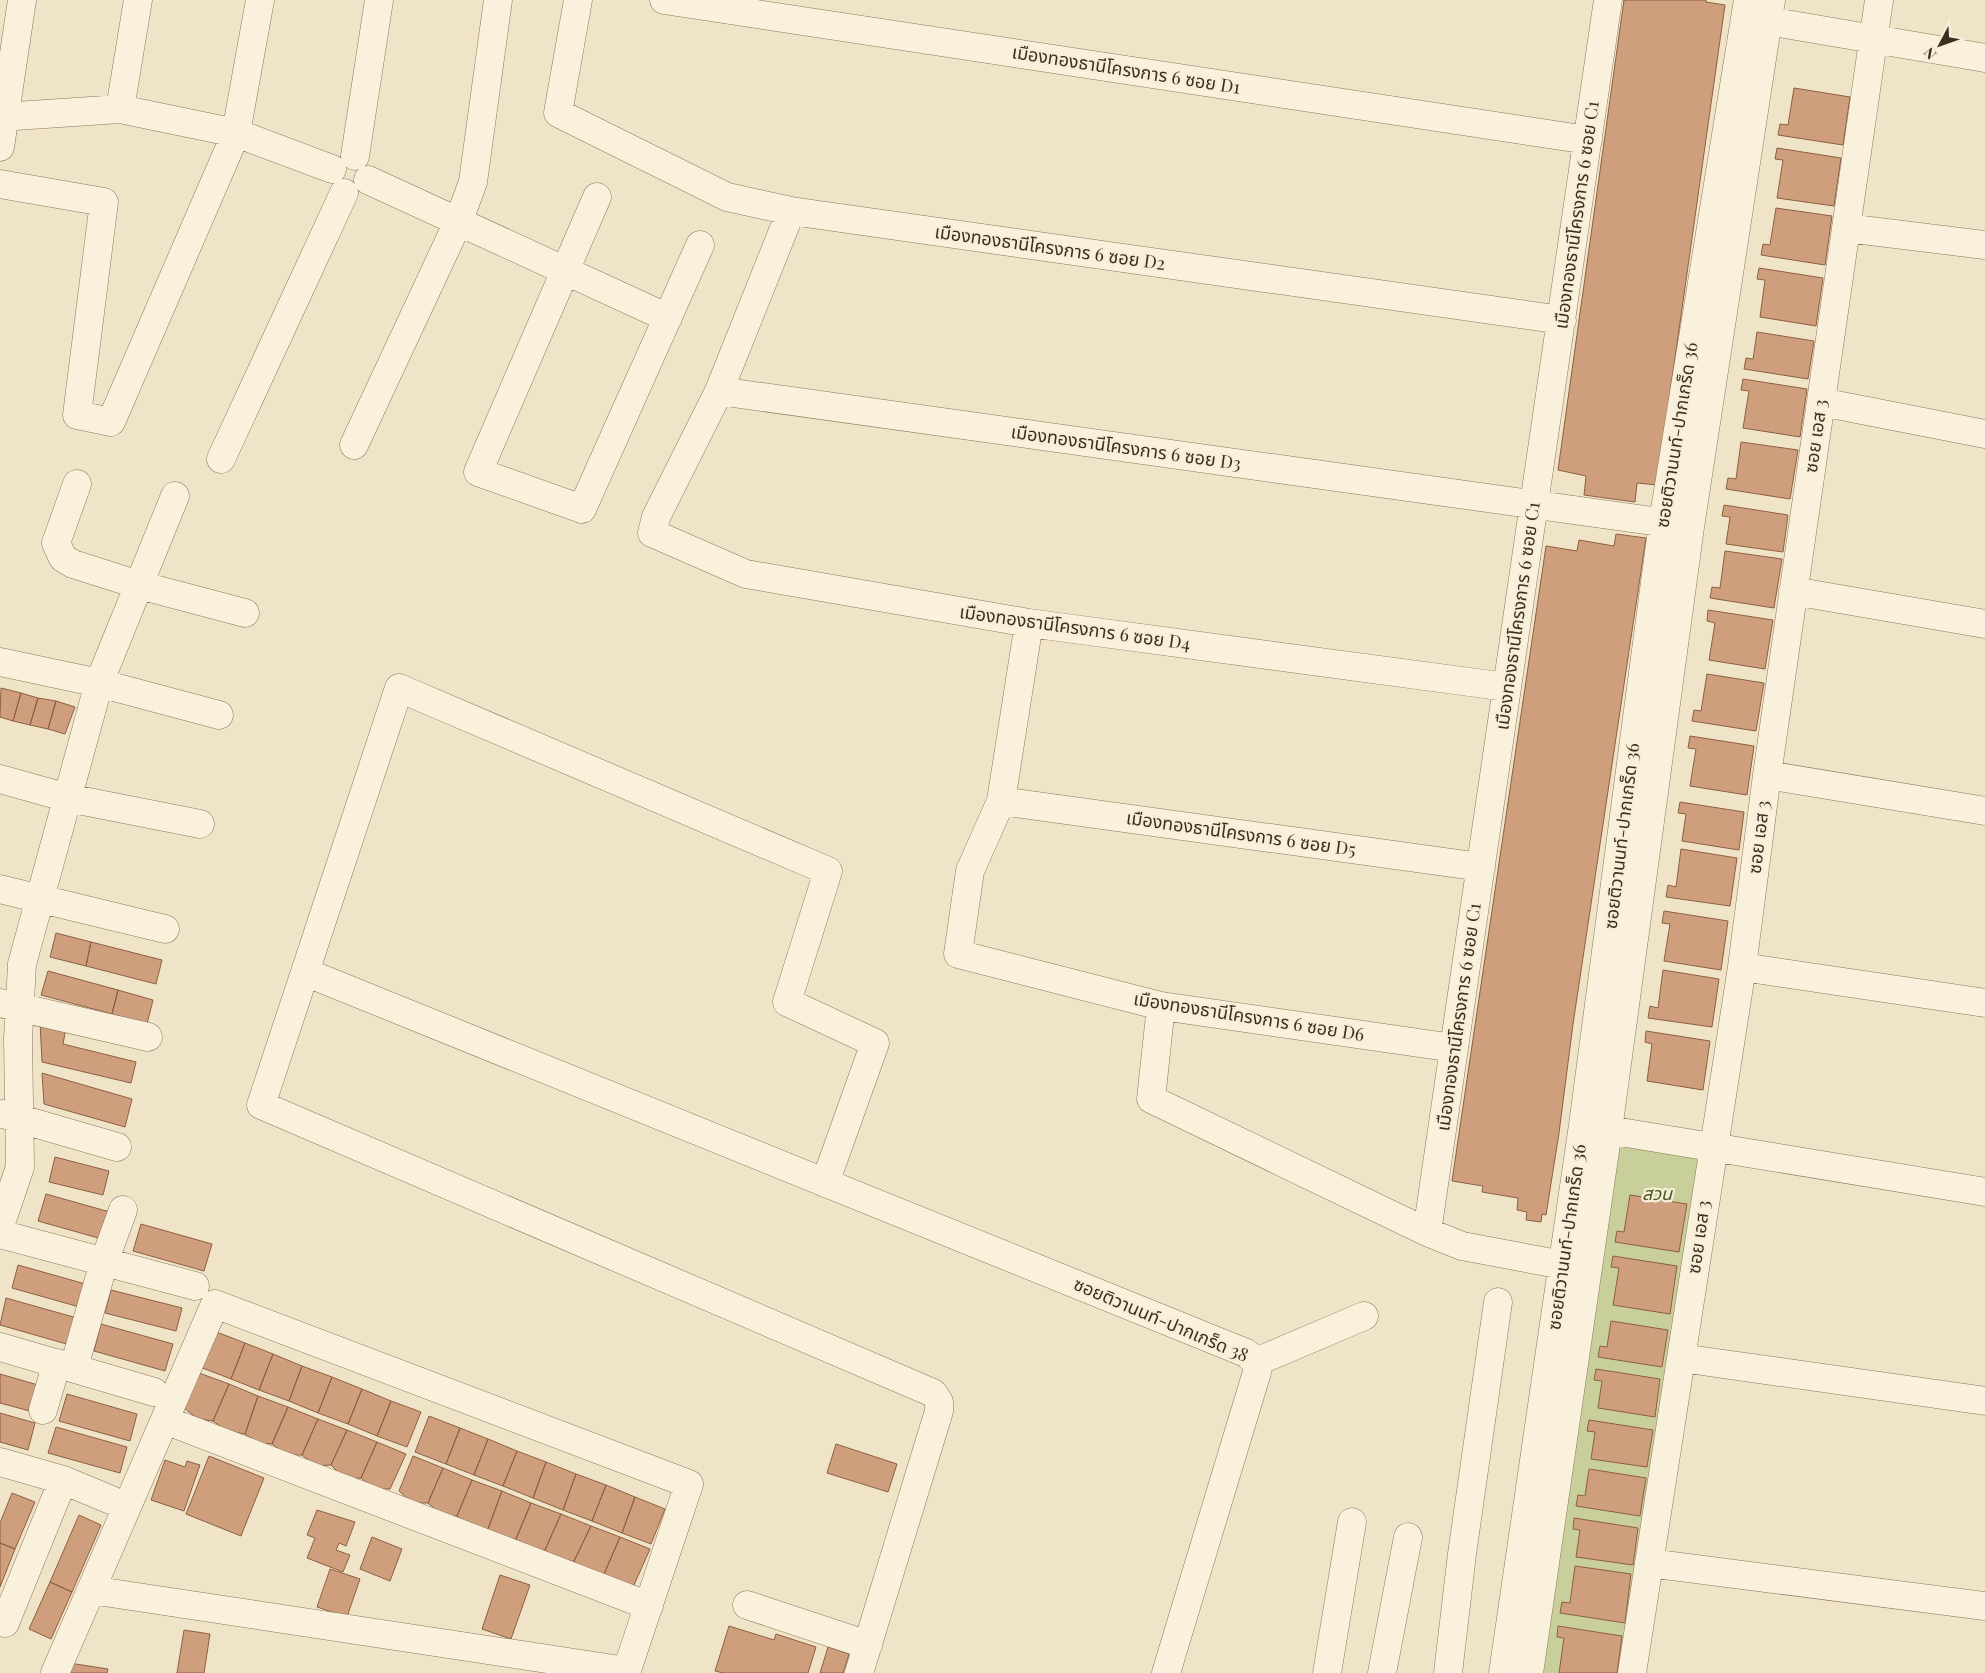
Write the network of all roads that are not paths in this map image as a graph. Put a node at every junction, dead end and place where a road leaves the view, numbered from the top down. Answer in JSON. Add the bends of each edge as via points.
{"nodes":[{"id":1,"x":22,"y":0,"type":"edge"},
{"id":2,"x":138,"y":0,"type":"edge"},
{"id":3,"x":260,"y":0,"type":"edge"},
{"id":4,"x":379,"y":0,"type":"edge"},
{"id":5,"x":498,"y":0,"type":"edge"},
{"id":6,"x":578,"y":0,"type":"edge"},
{"id":7,"x":664,"y":0,"type":"edge"},
{"id":8,"x":1608,"y":0,"type":"edge"},
{"id":9,"x":1879,"y":0,"type":"edge"},
{"id":10,"x":1758,"y":10,"type":"edge"},
{"id":11,"x":1874,"y":40,"type":"junction"},
{"id":12,"x":1985,"y":58,"type":"edge"},
{"id":13,"x":120,"y":109,"type":"junction"},
{"id":14,"x":2,"y":116,"type":"edge"},
{"id":15,"x":236,"y":133,"type":"junction"},
{"id":16,"x":1588,"y":140,"type":"junction"},
{"id":17,"x":0,"y":147,"type":"edge"},
{"id":18,"x":355,"y":156,"type":"junction"},
{"id":19,"x":332,"y":169,"type":"junction"},
{"id":20,"x":368,"y":180,"type":"junction"},
{"id":21,"x":0,"y":184,"type":"edge"},
{"id":22,"x":344,"y":193,"type":"junction"},
{"id":23,"x":597,"y":197,"type":"dead end"},
{"id":24,"x":791,"y":211,"type":"junction"},
{"id":25,"x":459,"y":220,"type":"junction"},
{"id":26,"x":1846,"y":228,"type":"junction"},
{"id":27,"x":700,"y":244,"type":"dead end"},
{"id":28,"x":1985,"y":245,"type":"edge"},
{"id":29,"x":565,"y":270,"type":"junction"},
{"id":30,"x":668,"y":318,"type":"junction"},
{"id":31,"x":1562,"y":320,"type":"junction"},
{"id":32,"x":719,"y":392,"type":"junction"},
{"id":33,"x":1821,"y":402,"type":"junction"},
{"id":34,"x":1985,"y":434,"type":"edge"},
{"id":35,"x":354,"y":445,"type":"dead end"},
{"id":36,"x":221,"y":459,"type":"dead end"},
{"id":37,"x":77,"y":484,"type":"dead end"},
{"id":38,"x":175,"y":496,"type":"dead end"},
{"id":39,"x":1534,"y":504,"type":"junction"},
{"id":40,"x":1663,"y":522,"type":"junction"},
{"id":41,"x":1690,"y":527,"type":"junction"},
{"id":42,"x":139,"y":585,"type":"junction"},
{"id":43,"x":1794,"y":591,"type":"junction"},
{"id":44,"x":245,"y":613,"type":"dead end"},
{"id":45,"x":1030,"y":623,"type":"junction"},
{"id":46,"x":1985,"y":624,"type":"edge"},
{"id":47,"x":0,"y":662,"type":"edge"},
{"id":48,"x":99,"y":683,"type":"junction"},
{"id":49,"x":1508,"y":687,"type":"junction"},
{"id":50,"x":219,"y":715,"type":"dead end"},
{"id":51,"x":1767,"y":775,"type":"junction"},
{"id":52,"x":0,"y":779,"type":"edge"},
{"id":53,"x":68,"y":798,"type":"junction"},
{"id":54,"x":1001,"y":801,"type":"junction"},
{"id":55,"x":1985,"y":811,"type":"edge"},
{"id":56,"x":200,"y":824,"type":"dead end"},
{"id":57,"x":1481,"y":867,"type":"junction"},
{"id":58,"x":0,"y":889,"type":"edge"},
{"id":59,"x":40,"y":899,"type":"junction"},
{"id":60,"x":165,"y":929,"type":"dead end"},
{"id":61,"x":1742,"y":967,"type":"junction"},
{"id":62,"x":305,"y":972,"type":"junction"},
{"id":63,"x":1985,"y":1003,"type":"edge"},
{"id":64,"x":10,"y":1006,"type":"edge"},
{"id":65,"x":1161,"y":1006,"type":"junction"},
{"id":66,"x":148,"y":1037,"type":"dead end"},
{"id":67,"x":1454,"y":1048,"type":"junction"},
{"id":68,"x":10,"y":1116,"type":"edge"},
{"id":69,"x":1596,"y":1128,"type":"junction"},
{"id":70,"x":117,"y":1147,"type":"dead end"},
{"id":71,"x":1712,"y":1148,"type":"junction"},
{"id":72,"x":825,"y":1183,"type":"junction"},
{"id":73,"x":1985,"y":1192,"type":"edge"},
{"id":74,"x":123,"y":1210,"type":"dead end"},
{"id":75,"x":0,"y":1226,"type":"edge"},
{"id":76,"x":1427,"y":1232,"type":"junction"},
{"id":77,"x":0,"y":1234,"type":"edge"},
{"id":78,"x":104,"y":1262,"type":"junction"},
{"id":79,"x":1575,"y":1267,"type":"junction"},
{"id":80,"x":196,"y":1286,"type":"dead end"},
{"id":81,"x":1498,"y":1302,"type":"dead end"},
{"id":82,"x":1364,"y":1316,"type":"dead end"},
{"id":83,"x":0,"y":1347,"type":"edge"},
{"id":84,"x":1681,"y":1358,"type":"junction"},
{"id":85,"x":1256,"y":1362,"type":"junction"},
{"id":86,"x":66,"y":1365,"type":"junction"},
{"id":87,"x":154,"y":1392,"type":"dead end"},
{"id":88,"x":1985,"y":1400,"type":"edge"},
{"id":89,"x":43,"y":1410,"type":"dead end"},
{"id":90,"x":165,"y":1420,"type":"junction"},
{"id":91,"x":0,"y":1462,"type":"edge"},
{"id":92,"x":63,"y":1480,"type":"junction"},
{"id":93,"x":111,"y":1500,"type":"dead end"},
{"id":94,"x":1352,"y":1522,"type":"dead end"},
{"id":95,"x":1408,"y":1537,"type":"dead end"},
{"id":96,"x":1649,"y":1563,"type":"junction"},
{"id":97,"x":91,"y":1590,"type":"junction"},
{"id":98,"x":747,"y":1605,"type":"dead end"},
{"id":99,"x":648,"y":1606,"type":"junction"},
{"id":100,"x":1985,"y":1606,"type":"edge"},
{"id":101,"x":5,"y":1623,"type":"dead end"},
{"id":102,"x":868,"y":1645,"type":"junction"},
{"id":103,"x":626,"y":1672,"type":"edge"},
{"id":104,"x":54,"y":1673,"type":"edge"},
{"id":105,"x":859,"y":1673,"type":"edge"},
{"id":106,"x":1166,"y":1673,"type":"edge"},
{"id":107,"x":1327,"y":1673,"type":"edge"},
{"id":108,"x":1382,"y":1673,"type":"edge"},
{"id":109,"x":1448,"y":1673,"type":"edge"},
{"id":110,"x":1503,"y":1673,"type":"edge"},
{"id":111,"x":1529,"y":1673,"type":"edge"},
{"id":112,"x":1632,"y":1673,"type":"edge"}],
"edges":[{"from":1,"to":14,"type":"street"},
{"from":2,"to":13,"type":"street"},
{"from":3,"to":15,"type":"street"},
{"from":4,"to":18,"type":"street"},
{"from":5,"to":25,"type":"street","via":[[472,182]]},
{"from":6,"to":24,"type":"street","name":"เมืองทองธานีโครงการ 6 ซอย D2","via":[[558,113],[727,197]]},
{"from":7,"to":16,"type":"street","name":"เมืองทองธานีโครงการ 6 ซอย D1"},
{"from":8,"to":16,"type":"street","name":"เมืองทองธานีโครงการ 6 ซอย C1"},
{"from":9,"to":11,"type":"street","name":"ซอย เอส 3"},
{"from":10,"to":11,"type":"street"},
{"from":10,"to":40,"type":"street","name":"ซอยติวานนท์-ปากเกร็ด 36"},
{"from":10,"to":41,"type":"street","name":"ซอยติวานนท์-ปากเกร็ด 36"},
{"from":11,"to":12,"type":"street"},
{"from":11,"to":26,"type":"street","name":"ซอย เอส 3"},
{"from":13,"to":14,"type":"street"},
{"from":13,"to":15,"type":"street"},
{"from":14,"to":17,"type":"street"},
{"from":15,"to":19,"type":"street"},
{"from":15,"to":21,"type":"street","via":[[111,422],[77,415],[104,202]]},
{"from":16,"to":31,"type":"street","name":"เมืองทองธานีโครงการ 6 ซอย C1"},
{"from":18,"to":19,"type":"street","via":[[341,158]]},
{"from":18,"to":20,"type":"street","via":[[367,165]]},
{"from":19,"to":22,"type":"street","via":[[333,183]]},
{"from":20,"to":22,"type":"street","via":[[359,191]]},
{"from":20,"to":25,"type":"street"},
{"from":22,"to":36,"type":"street"},
{"from":23,"to":29,"type":"street"},
{"from":24,"to":31,"type":"street","name":"เมืองทองธานีโครงการ 6 ซอย D2"},
{"from":24,"to":32,"type":"street"},
{"from":25,"to":29,"type":"street"},
{"from":25,"to":35,"type":"street"},
{"from":26,"to":28,"type":"street"},
{"from":26,"to":33,"type":"street","name":"ซอย เอส 3"},
{"from":27,"to":30,"type":"street"},
{"from":29,"to":30,"type":"street"},
{"from":29,"to":30,"type":"street","via":[[478,472],[582,509]]},
{"from":31,"to":39,"type":"street","name":"เมืองทองธานีโครงการ 6 ซอย C1"},
{"from":32,"to":39,"type":"street","name":"เมืองทองธานีโครงการ 6 ซอย D3"},
{"from":32,"to":45,"type":"street","name":"เมืองทองธานีโครงการ 6 ซอย D4","via":[[656,517],[652,533],[746,574]]},
{"from":33,"to":34,"type":"street"},
{"from":33,"to":43,"type":"street","name":"ซอย เอส 3"},
{"from":37,"to":42,"type":"street","via":[[59,531],[56,543],[59,552],[73,564]]},
{"from":38,"to":42,"type":"street"},
{"from":39,"to":40,"type":"street","name":"เมืองทองธานีโครงการ 6 ซอย D3"},
{"from":39,"to":49,"type":"street","name":"เมืองทองธานีโครงการ 6 ซอย C1"},
{"from":40,"to":41,"type":"street","name":"เมืองทองธานีโครงการ 6 ซอย D3"},
{"from":40,"to":69,"type":"street","name":"ซอยติวานนท์-ปากเกร็ด 36"},
{"from":41,"to":69,"type":"street","name":"ซอยติวานนท์-ปากเกร็ด 36"},
{"from":42,"to":44,"type":"street"},
{"from":42,"to":48,"type":"street"},
{"from":43,"to":46,"type":"street"},
{"from":43,"to":51,"type":"street","name":"ซอย เอส 3"},
{"from":45,"to":49,"type":"street","name":"เมืองทองธานีโครงการ 6 ซอย D4"},
{"from":45,"to":54,"type":"street"},
{"from":47,"to":48,"type":"street"},
{"from":48,"to":50,"type":"street"},
{"from":48,"to":53,"type":"street"},
{"from":49,"to":57,"type":"street","name":"เมืองทองธานีโครงการ 6 ซอย C1"},
{"from":51,"to":55,"type":"street"},
{"from":51,"to":61,"type":"street","name":"ซอย เอส 3"},
{"from":52,"to":53,"type":"street"},
{"from":53,"to":56,"type":"street"},
{"from":53,"to":59,"type":"street"},
{"from":54,"to":57,"type":"street","name":"เมืองทองธานีโครงการ 6 ซอย D5"},
{"from":54,"to":65,"type":"street","name":"เมืองทองธานีโครงการ 6 ซอย D6","via":[[970,872],[958,954]]},
{"from":57,"to":67,"type":"street","name":"เมืองทองธานีโครงการ 6 ซอย C1"},
{"from":58,"to":59,"type":"street"},
{"from":59,"to":60,"type":"street"},
{"from":59,"to":64,"type":"street"},
{"from":61,"to":63,"type":"street"},
{"from":61,"to":71,"type":"street","name":"ซอย เอส 3"},
{"from":62,"to":72,"type":"street","name":"ซอยติวานนท์-ปากเกร็ด 38"},
{"from":62,"to":72,"type":"street","via":[[399,688],[828,871],[787,1002],[875,1043]]},
{"from":62,"to":102,"type":"street","via":[[261,1105],[932,1393],[939,1402],[939,1411]]},
{"from":64,"to":66,"type":"street"},
{"from":64,"to":68,"type":"street"},
{"from":65,"to":67,"type":"street","name":"เมืองทองธานีโครงการ 6 ซอย D6"},
{"from":65,"to":76,"type":"street","via":[[1151,1099]]},
{"from":67,"to":76,"type":"street","name":"เมืองทองธานีโครงการ 6 ซอย C1"},
{"from":68,"to":70,"type":"street"},
{"from":68,"to":75,"type":"street","via":[[20,1167]]},
{"from":69,"to":71,"type":"street"},
{"from":69,"to":79,"type":"street","name":"ซอยติวานนท์-ปากเกร็ด 36"},
{"from":71,"to":73,"type":"street"},
{"from":71,"to":84,"type":"street","name":"ซอย เอส 3"},
{"from":72,"to":85,"type":"street","name":"ซอยติวานนท์-ปากเกร็ด 38","via":[[1237,1349]]},
{"from":74,"to":78,"type":"street"},
{"from":76,"to":79,"type":"street","via":[[1462,1246]]},
{"from":77,"to":78,"type":"street"},
{"from":78,"to":80,"type":"street"},
{"from":78,"to":86,"type":"street"},
{"from":79,"to":110,"type":"street","name":"ซอยติวานนท์-ปากเกร็ด 36"},
{"from":79,"to":111,"type":"street","name":"ซอยติวานนท์-ปากเกร็ด 36"},
{"from":81,"to":109,"type":"street"},
{"from":82,"to":85,"type":"street"},
{"from":83,"to":86,"type":"street"},
{"from":84,"to":88,"type":"street"},
{"from":84,"to":96,"type":"street","name":"ซอย เอส 3"},
{"from":85,"to":106,"type":"street","name":"ซอยติวานนท์-ปากเกร็ด 38","via":[[1257,1372]]},
{"from":86,"to":87,"type":"street"},
{"from":86,"to":89,"type":"street"},
{"from":90,"to":97,"type":"street"},
{"from":90,"to":99,"type":"street"},
{"from":90,"to":99,"type":"street","via":[[215,1304],[689,1484]]},
{"from":91,"to":92,"type":"street"},
{"from":92,"to":93,"type":"street"},
{"from":92,"to":101,"type":"street"},
{"from":94,"to":107,"type":"street"},
{"from":95,"to":108,"type":"street"},
{"from":96,"to":100,"type":"street"},
{"from":96,"to":112,"type":"street","name":"ซอย เอส 3"},
{"from":97,"to":103,"type":"street"},
{"from":97,"to":104,"type":"street"},
{"from":98,"to":102,"type":"street"},
{"from":99,"to":103,"type":"street"},
{"from":102,"to":105,"type":"street"}]}
